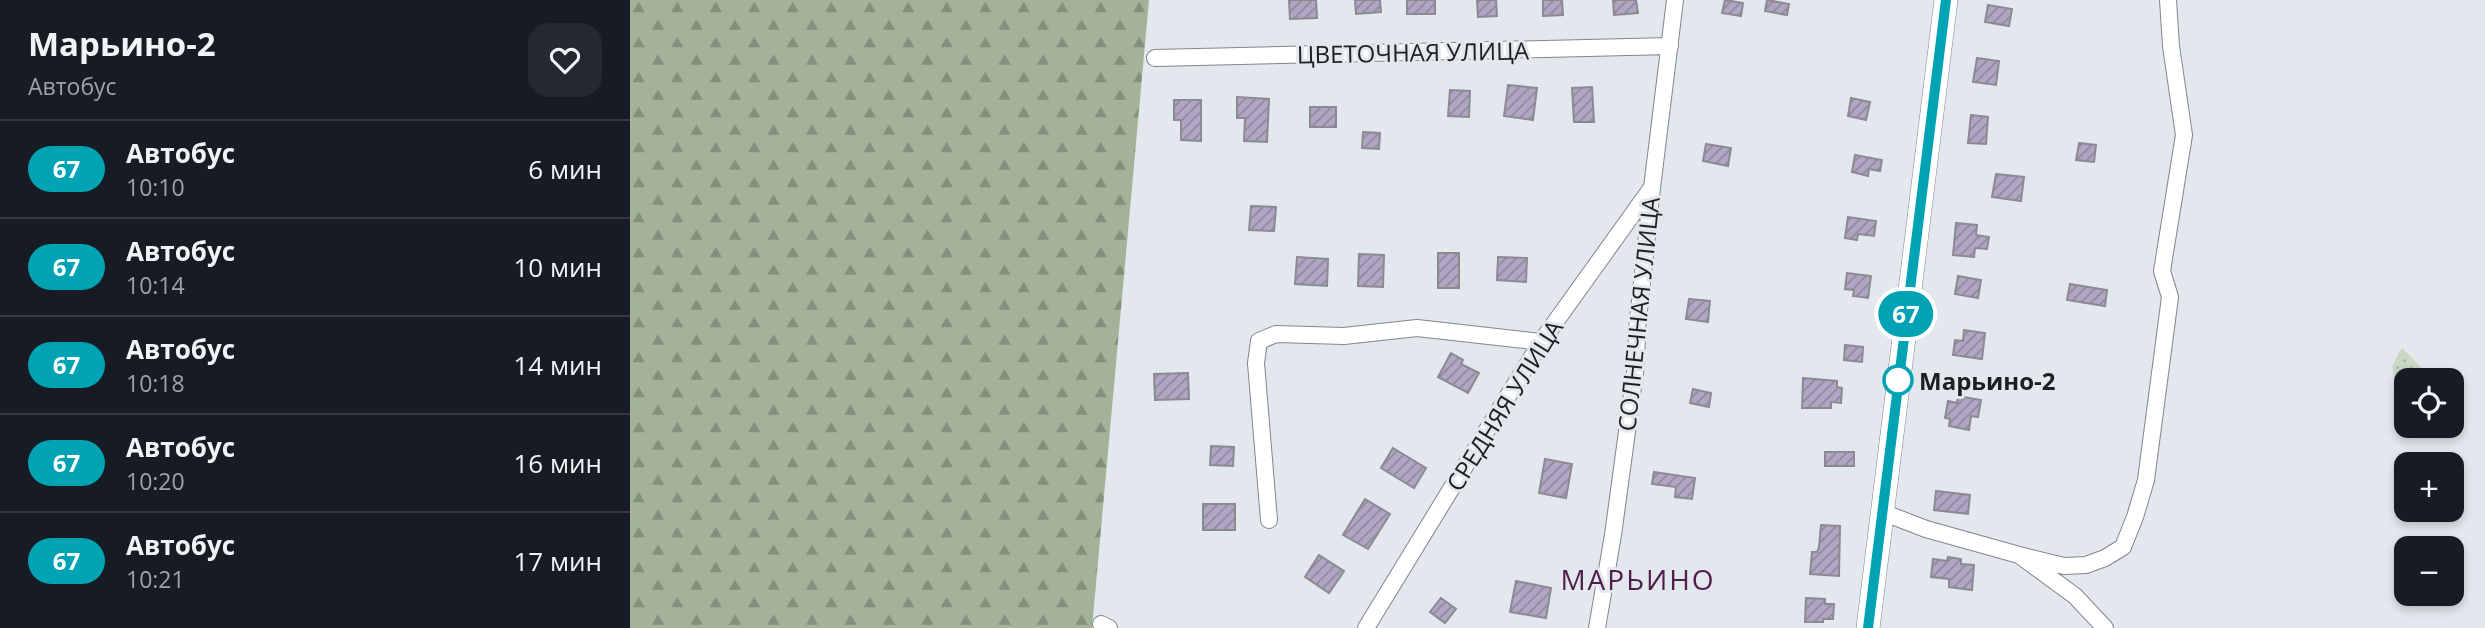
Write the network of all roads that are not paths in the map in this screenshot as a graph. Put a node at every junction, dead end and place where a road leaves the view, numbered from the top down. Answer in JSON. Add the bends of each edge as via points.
{"nodes":[{"id":1,"x":1675,"y":0,"type":"edge"},
{"id":2,"x":1946,"y":0,"type":"edge"},
{"id":3,"x":2168,"y":0,"type":"edge"},
{"id":4,"x":1670,"y":46,"type":"junction"},
{"id":5,"x":1155,"y":58,"type":"dead end"},
{"id":6,"x":1652,"y":188,"type":"junction"},
{"id":7,"x":1541,"y":342,"type":"junction"},
{"id":8,"x":1882,"y":512,"type":"junction"},
{"id":9,"x":1269,"y":520,"type":"dead end"},
{"id":10,"x":2019,"y":555,"type":"junction"},
{"id":11,"x":1366,"y":628,"type":"edge"},
{"id":12,"x":1597,"y":628,"type":"edge"},
{"id":13,"x":1868,"y":628,"type":"edge"},
{"id":14,"x":2105,"y":628,"type":"edge"}],
"edges":[{"from":1,"to":4,"type":"street","name":"СОЛНЕЧНАЯ УЛИЦА"},
{"from":2,"to":8,"type":"main road"},
{"from":3,"to":10,"type":"street","via":[[2184,135],[2162,271],[2170,297],[2146,480],[2123,547],[2105,558],[2064,566]]},
{"from":4,"to":5,"type":"street","name":"ЦВЕТОЧНАЯ УЛИЦА"},
{"from":4,"to":6,"type":"street","name":"СОЛНЕЧНАЯ УЛИЦА"},
{"from":6,"to":7,"type":"street","name":"СРЕДНЯЯ УЛИЦА"},
{"from":6,"to":12,"type":"street","name":"СОЛНЕЧНАЯ УЛИЦА","via":[[1636,365]]},
{"from":7,"to":9,"type":"street","via":[[1417,328],[1344,336],[1276,334],[1259,341],[1256,363]]},
{"from":7,"to":11,"type":"street","name":"СРЕДНЯЯ УЛИЦА"},
{"from":8,"to":10,"type":"street"},
{"from":8,"to":13,"type":"main road"},
{"from":10,"to":14,"type":"street","via":[[2075,596]]}]}
